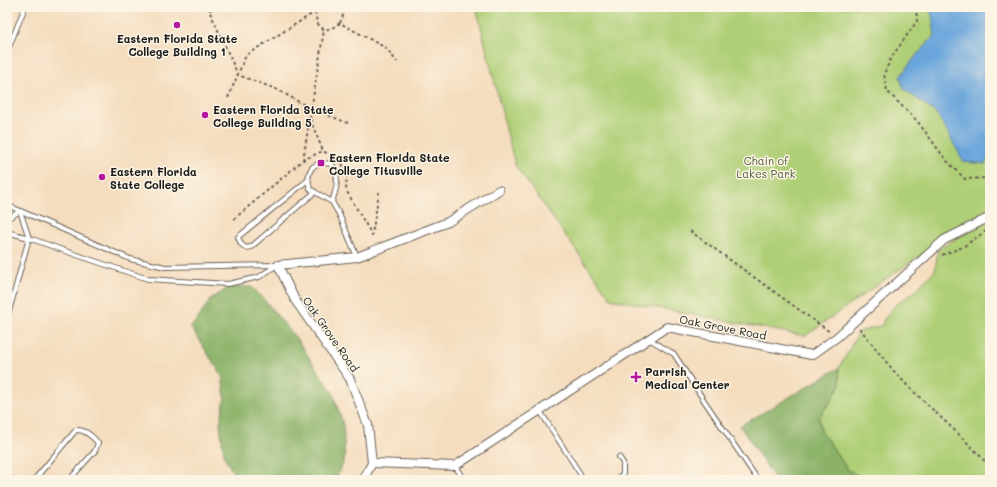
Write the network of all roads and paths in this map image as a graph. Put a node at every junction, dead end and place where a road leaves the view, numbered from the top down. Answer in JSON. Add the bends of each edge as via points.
{"nodes":[{"id":1,"x":25,"y":7,"type":"edge"},
{"id":2,"x":210,"y":7,"type":"edge"},
{"id":3,"x":218,"y":7,"type":"edge"},
{"id":4,"x":279,"y":7,"type":"edge"},
{"id":5,"x":318,"y":7,"type":"edge"},
{"id":6,"x":341,"y":7,"type":"edge"},
{"id":7,"x":916,"y":7,"type":"edge"},
{"id":8,"x":209,"y":10,"type":"junction"},
{"id":9,"x":315,"y":12,"type":"junction"},
{"id":10,"x":340,"y":23,"type":"junction"},
{"id":11,"x":324,"y":30,"type":"junction"},
{"id":12,"x":7,"y":52,"type":"edge"},
{"id":13,"x":397,"y":62,"type":"dead end"},
{"id":14,"x":238,"y":75,"type":"junction"},
{"id":15,"x":228,"y":98,"type":"dead end"},
{"id":16,"x":312,"y":109,"type":"junction"},
{"id":17,"x":310,"y":118,"type":"junction"},
{"id":18,"x":348,"y":123,"type":"dead end"},
{"id":19,"x":323,"y":151,"type":"dead end"},
{"id":20,"x":304,"y":160,"type":"dead end"},
{"id":21,"x":990,"y":178,"type":"edge"},
{"id":22,"x":308,"y":180,"type":"junction"},
{"id":23,"x":499,"y":190,"type":"dead end"},
{"id":24,"x":315,"y":192,"type":"junction"},
{"id":25,"x":332,"y":202,"type":"junction"},
{"id":26,"x":7,"y":205,"type":"edge"},
{"id":27,"x":20,"y":211,"type":"junction"},
{"id":28,"x":990,"y":217,"type":"edge"},
{"id":29,"x":7,"y":219,"type":"edge"},
{"id":30,"x":990,"y":228,"type":"edge"},
{"id":31,"x":690,"y":231,"type":"dead end"},
{"id":32,"x":7,"y":232,"type":"edge"},
{"id":33,"x":29,"y":238,"type":"junction"},
{"id":34,"x":942,"y":255,"type":"dead end"},
{"id":35,"x":357,"y":256,"type":"junction"},
{"id":36,"x":278,"y":265,"type":"junction"},
{"id":37,"x":7,"y":319,"type":"edge"},
{"id":38,"x":865,"y":324,"type":"dead end"},
{"id":39,"x":836,"y":337,"type":"junction"},
{"id":40,"x":649,"y":339,"type":"junction"},
{"id":41,"x":539,"y":411,"type":"junction"},
{"id":42,"x":619,"y":457,"type":"dead end"},
{"id":43,"x":372,"y":463,"type":"junction"},
{"id":44,"x":455,"y":466,"type":"junction"},
{"id":45,"x":990,"y":467,"type":"edge"},
{"id":46,"x":7,"y":476,"type":"edge"},
{"id":47,"x":13,"y":480,"type":"edge"},
{"id":48,"x":34,"y":480,"type":"edge"},
{"id":49,"x":69,"y":480,"type":"edge"},
{"id":50,"x":363,"y":480,"type":"edge"},
{"id":51,"x":464,"y":480,"type":"edge"},
{"id":52,"x":584,"y":480,"type":"edge"},
{"id":53,"x":616,"y":480,"type":"edge"},
{"id":54,"x":758,"y":480,"type":"edge"}],
"edges":[{"from":1,"to":12,"type":"lane"},
{"from":2,"to":8,"type":"path"},
{"from":3,"to":8,"type":"path"},
{"from":4,"to":9,"type":"path"},
{"from":5,"to":9,"type":"path"},
{"from":6,"to":10,"type":"path","via":[[343,16]]},
{"from":7,"to":21,"type":"path","via":[[917,21],[891,58],[884,74],[887,91],[918,122],[946,160],[965,179]]},
{"from":8,"to":14,"type":"path"},
{"from":9,"to":11,"type":"path","via":[[317,23]]},
{"from":9,"to":14,"type":"path","via":[[246,54]]},
{"from":10,"to":11,"type":"path"},
{"from":10,"to":13,"type":"path","via":[[386,48]]},
{"from":11,"to":16,"type":"path"},
{"from":14,"to":15,"type":"path"},
{"from":14,"to":16,"type":"path","via":[[276,90]]},
{"from":16,"to":17,"type":"path"},
{"from":16,"to":18,"type":"path"},
{"from":17,"to":19,"type":"path"},
{"from":17,"to":20,"type":"path"},
{"from":22,"to":24,"type":"lane","via":[[310,189]]},
{"from":22,"to":24,"type":"lane","via":[[238,237],[241,244],[246,248],[252,246]]},
{"from":22,"to":25,"type":"lane","via":[[309,170],[314,165],[324,162],[332,164],[338,179]]},
{"from":23,"to":35,"type":"street","via":[[448,222]]},
{"from":24,"to":25,"type":"lane"},
{"from":25,"to":35,"type":"lane"},
{"from":26,"to":27,"type":"lane"},
{"from":27,"to":29,"type":"lane"},
{"from":27,"to":33,"type":"lane"},
{"from":27,"to":36,"type":"lane","via":[[130,259],[165,267]]},
{"from":28,"to":39,"type":"street","name":"Oak Grove Road","via":[[944,240]]},
{"from":30,"to":34,"type":"path","via":[[963,248]]},
{"from":31,"to":39,"type":"path"},
{"from":32,"to":33,"type":"lane"},
{"from":33,"to":36,"type":"lane","via":[[148,279],[228,284],[259,277]]},
{"from":33,"to":37,"type":"lane"},
{"from":35,"to":36,"type":"street"},
{"from":36,"to":43,"type":"street","name":"Oak Grove Road","via":[[295,300],[350,379],[368,425]]},
{"from":38,"to":45,"type":"path","via":[[860,329],[883,359]]},
{"from":39,"to":40,"type":"street","name":"Oak Grove Road","via":[[812,355],[667,327]]},
{"from":40,"to":41,"type":"street","name":"Oak Grove Road"},
{"from":40,"to":54,"type":"lane","via":[[674,354]]},
{"from":41,"to":44,"type":"street","name":"Oak Grove Road"},
{"from":41,"to":52,"type":"lane"},
{"from":42,"to":53,"type":"lane","via":[[624,474]]},
{"from":43,"to":44,"type":"street"},
{"from":43,"to":50,"type":"street"},
{"from":44,"to":51,"type":"lane"},
{"from":46,"to":47,"type":"lane"},
{"from":48,"to":49,"type":"lane","via":[[76,430],[82,430],[98,443]]}]}
